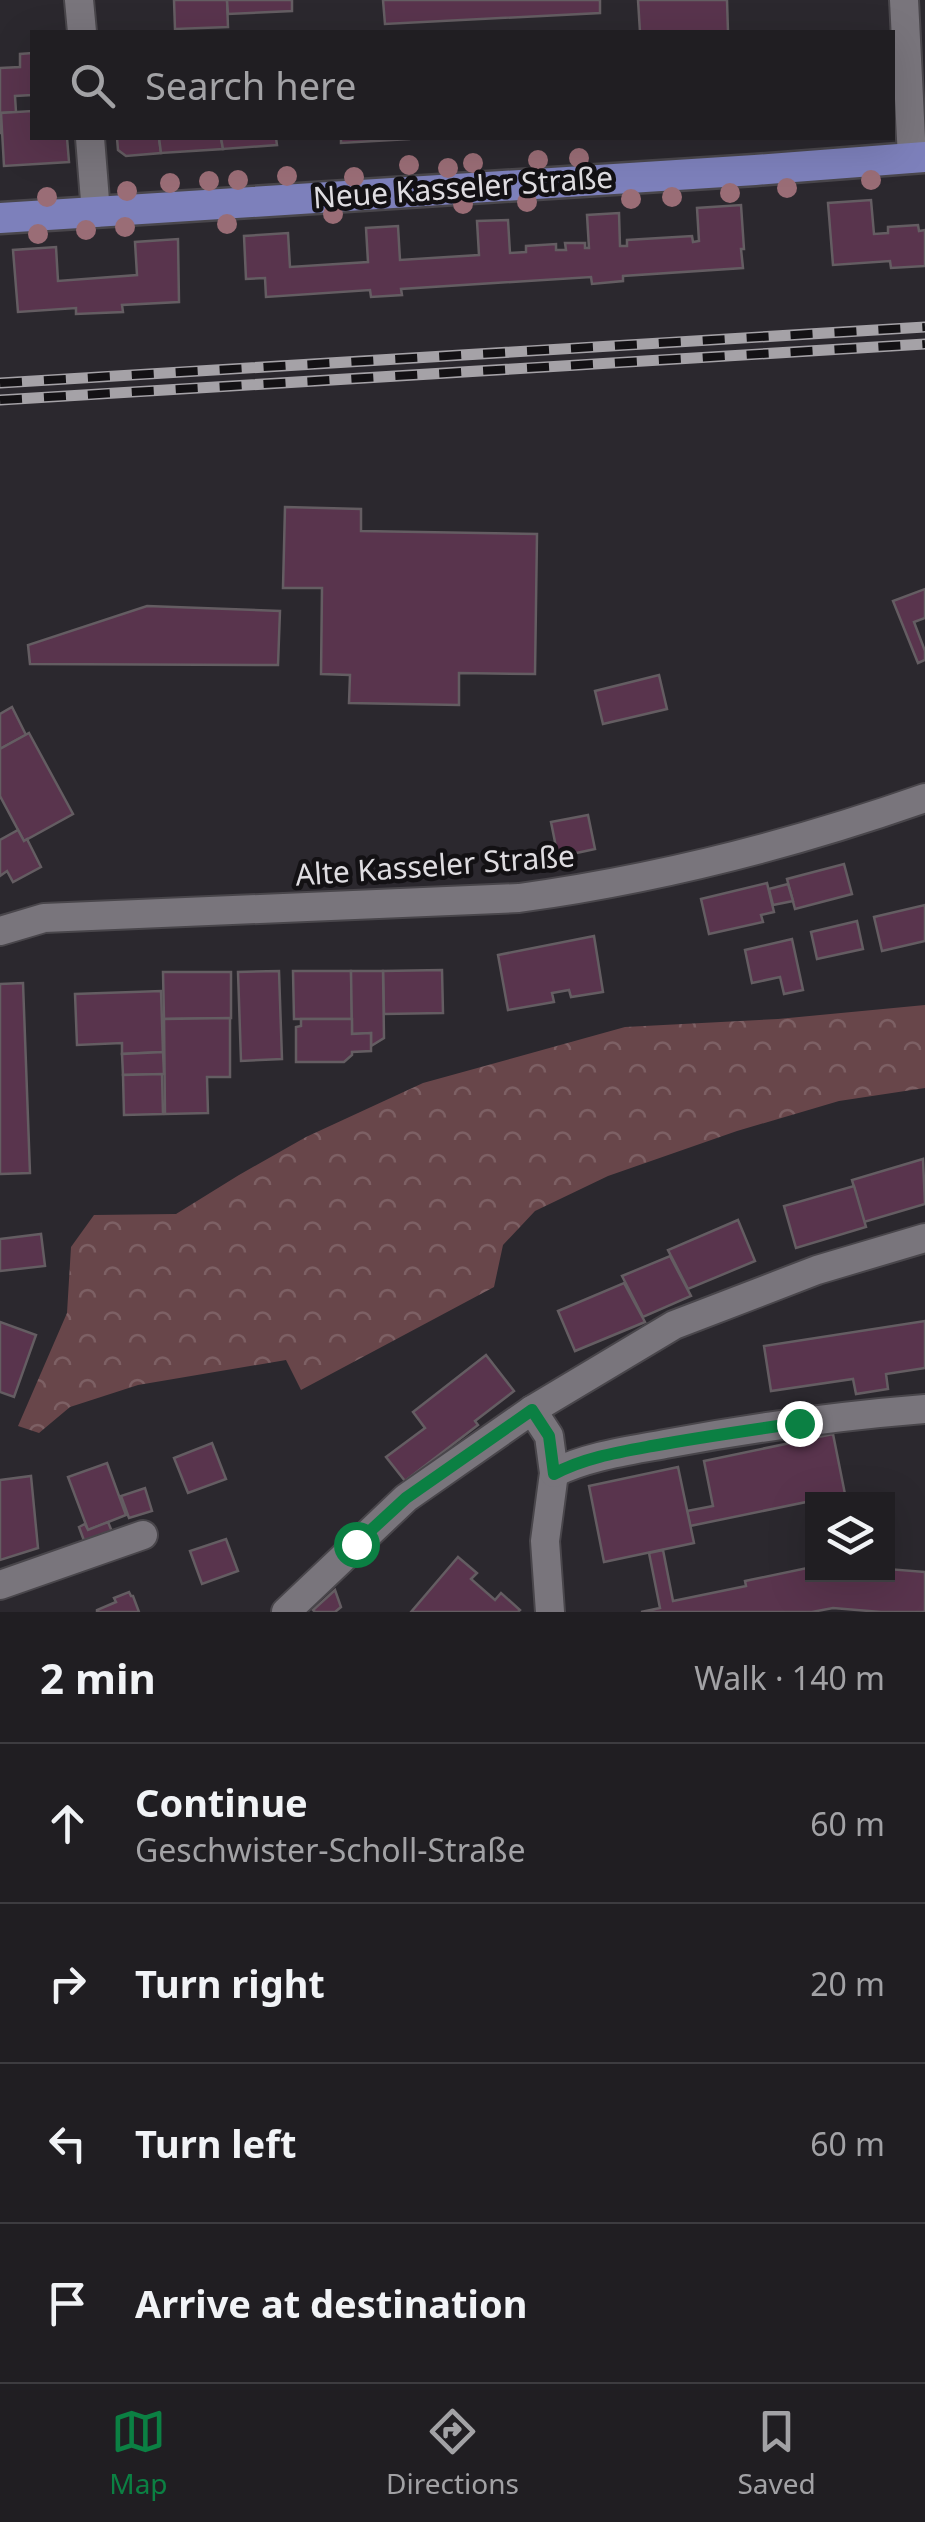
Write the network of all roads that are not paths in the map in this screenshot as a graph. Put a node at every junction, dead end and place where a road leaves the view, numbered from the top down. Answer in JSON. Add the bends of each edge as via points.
{"nodes":[{"id":1,"x":79,"y":0,"type":"edge"},
{"id":2,"x":904,"y":0,"type":"edge"},
{"id":3,"x":82,"y":30,"type":"edge"},
{"id":4,"x":90,"y":140,"type":"edge"},
{"id":5,"x":919,"y":158,"type":"edge"},
{"id":6,"x":96,"y":213,"type":"junction"},
{"id":7,"x":0,"y":218,"type":"edge"},
{"id":8,"x":925,"y":798,"type":"edge"},
{"id":9,"x":0,"y":930,"type":"edge"},
{"id":10,"x":925,"y":1238,"type":"edge"},
{"id":11,"x":925,"y":1409,"type":"edge"},
{"id":12,"x":532,"y":1410,"type":"junction"},
{"id":13,"x":554,"y":1474,"type":"junction"},
{"id":14,"x":143,"y":1535,"type":"dead end"},
{"id":15,"x":0,"y":1585,"type":"edge"},
{"id":16,"x":286,"y":1612,"type":"edge"},
{"id":17,"x":550,"y":1612,"type":"edge"}],
"edges":[{"from":1,"to":3,"type":"street"},
{"from":2,"to":5,"type":"street"},
{"from":4,"to":6,"type":"street"},
{"from":5,"to":6,"type":"main road","name":"Neue Kasseler Straße"},
{"from":6,"to":7,"type":"main road","name":"Neue Kasseler Straße"},
{"from":8,"to":9,"type":"street","name":"Alte Kasseler Straße","via":[[796,839],[556,893],[63,917]]},
{"from":10,"to":12,"type":"street","via":[[817,1270],[674,1325]]},
{"from":11,"to":13,"type":"street","via":[[725,1433],[620,1452]]},
{"from":12,"to":13,"type":"street","via":[[549,1436]]},
{"from":12,"to":16,"type":"street","via":[[406,1498]]},
{"from":13,"to":17,"type":"street","via":[[545,1540]]},
{"from":14,"to":15,"type":"street"}]}
